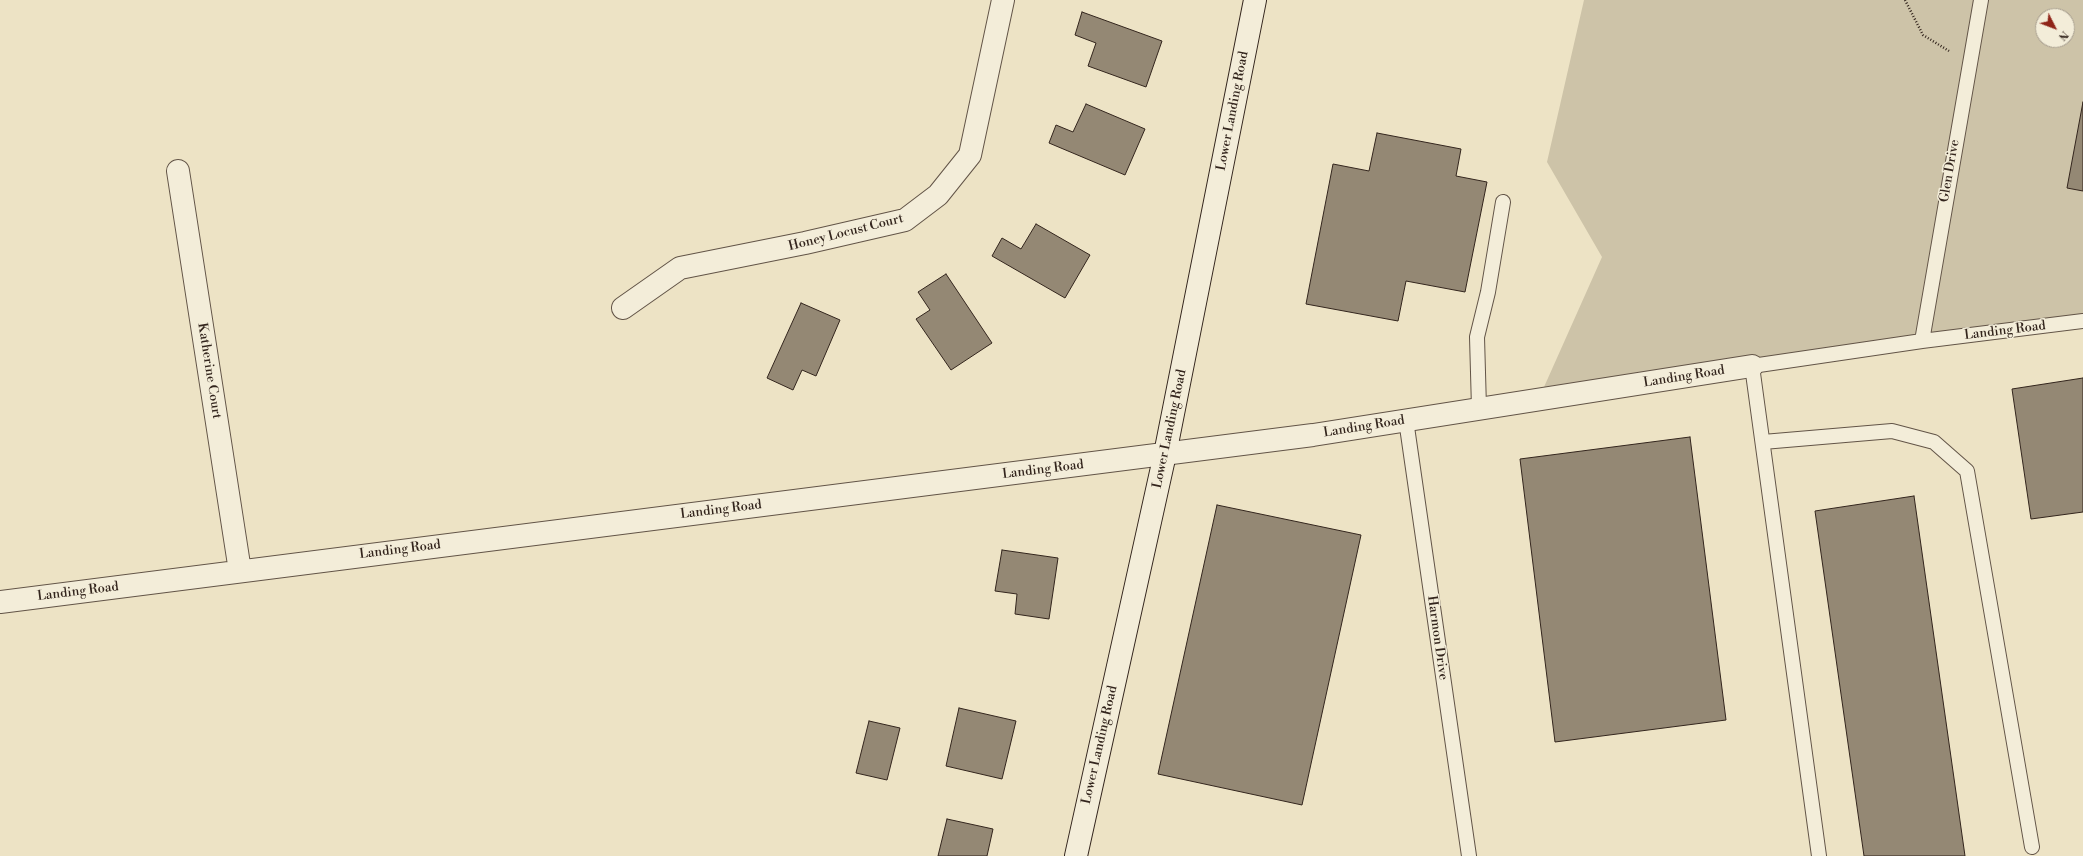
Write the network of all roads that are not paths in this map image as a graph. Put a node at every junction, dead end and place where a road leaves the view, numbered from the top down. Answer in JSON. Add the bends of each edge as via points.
{"nodes":[{"id":1,"x":1002,"y":0,"type":"edge"},
{"id":2,"x":1255,"y":0,"type":"edge"},
{"id":3,"x":1981,"y":0,"type":"edge"},
{"id":4,"x":178,"y":171,"type":"dead end"},
{"id":5,"x":1503,"y":202,"type":"dead end"},
{"id":6,"x":623,"y":308,"type":"dead end"},
{"id":7,"x":2083,"y":321,"type":"edge"},
{"id":8,"x":1922,"y":342,"type":"junction"},
{"id":9,"x":1752,"y":366,"type":"junction"},
{"id":10,"x":1479,"y":408,"type":"junction"},
{"id":11,"x":1406,"y":420,"type":"junction"},
{"id":12,"x":1763,"y":442,"type":"junction"},
{"id":13,"x":1165,"y":454,"type":"junction"},
{"id":14,"x":240,"y":571,"type":"junction"},
{"id":15,"x":0,"y":602,"type":"edge"},
{"id":16,"x":2032,"y":847,"type":"dead end"},
{"id":17,"x":1076,"y":856,"type":"edge"},
{"id":18,"x":1468,"y":856,"type":"edge"},
{"id":19,"x":1819,"y":856,"type":"edge"}],
"edges":[{"from":1,"to":6,"type":"street","name":"Honey Locust Court","via":[[970,155],[938,195],[905,220],[680,268]]},
{"from":2,"to":13,"type":"street","name":"Lower Landing Road"},
{"from":3,"to":8,"type":"lane","name":"Glen Drive","via":[[1968,63]]},
{"from":4,"to":14,"type":"street","name":"Katherine Court"},
{"from":5,"to":10,"type":"lane","via":[[1488,292],[1477,337]]},
{"from":7,"to":8,"type":"lane","name":"Landing Road"},
{"from":8,"to":9,"type":"lane","name":"Landing Road"},
{"from":9,"to":10,"type":"street","name":"Landing Road"},
{"from":9,"to":12,"type":"lane"},
{"from":10,"to":11,"type":"street","name":"Landing Road"},
{"from":11,"to":13,"type":"street","name":"Landing Road","via":[[1314,435]]},
{"from":11,"to":18,"type":"lane","name":"Harmon Drive"},
{"from":12,"to":16,"type":"lane","via":[[1892,430],[1934,442],[1967,471]]},
{"from":12,"to":19,"type":"lane"},
{"from":13,"to":14,"type":"street","name":"Landing Road"},
{"from":13,"to":17,"type":"street","name":"Lower Landing Road"},
{"from":14,"to":15,"type":"street","name":"Landing Road"}]}
